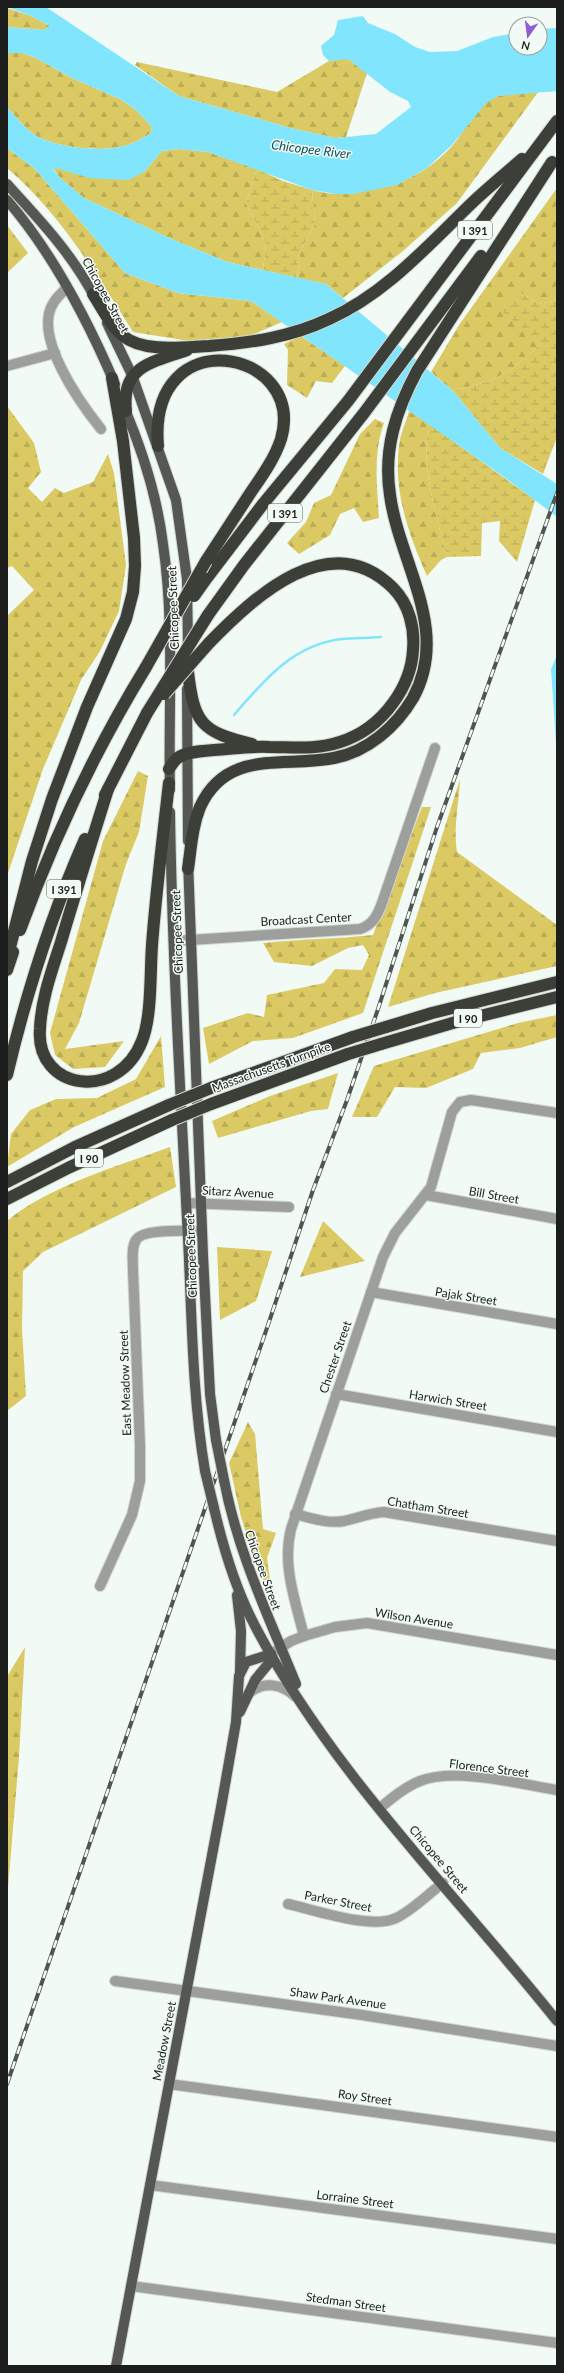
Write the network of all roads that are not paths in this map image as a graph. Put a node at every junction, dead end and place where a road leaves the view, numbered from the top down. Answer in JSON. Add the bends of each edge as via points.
{"nodes":[{"id":1,"x":557,"y":121,"type":"edge"},
{"id":2,"x":541,"y":142,"type":"junction"},
{"id":3,"x":554,"y":159,"type":"edge"},
{"id":4,"x":7,"y":184,"type":"edge"},
{"id":5,"x":7,"y":200,"type":"edge"},
{"id":6,"x":66,"y":288,"type":"junction"},
{"id":7,"x":93,"y":294,"type":"junction"},
{"id":8,"x":198,"y":346,"type":"junction"},
{"id":9,"x":55,"y":353,"type":"junction"},
{"id":10,"x":7,"y":366,"type":"edge"},
{"id":11,"x":132,"y":375,"type":"junction"},
{"id":12,"x":112,"y":378,"type":"junction"},
{"id":13,"x":126,"y":411,"type":"junction"},
{"id":14,"x":101,"y":430,"type":"dead end"},
{"id":15,"x":158,"y":446,"type":"junction"},
{"id":16,"x":146,"y":667,"type":"junction"},
{"id":17,"x":188,"y":672,"type":"junction"},
{"id":18,"x":147,"y":713,"type":"junction"},
{"id":19,"x":269,"y":746,"type":"junction"},
{"id":20,"x":435,"y":748,"type":"dead end"},
{"id":21,"x":187,"y":754,"type":"junction"},
{"id":22,"x":169,"y":768,"type":"junction"},
{"id":23,"x":170,"y":783,"type":"junction"},
{"id":24,"x":108,"y":789,"type":"junction"},
{"id":25,"x":188,"y":869,"type":"junction"},
{"id":26,"x":190,"y":940,"type":"junction"},
{"id":27,"x":174,"y":941,"type":"junction"},
{"id":28,"x":7,"y":958,"type":"edge"},
{"id":29,"x":7,"y":970,"type":"edge"},
{"id":30,"x":557,"y":982,"type":"edge"},
{"id":31,"x":557,"y":997,"type":"edge"},
{"id":32,"x":7,"y":1075,"type":"edge"},
{"id":33,"x":557,"y":1113,"type":"edge"},
{"id":34,"x":7,"y":1182,"type":"edge"},
{"id":35,"x":426,"y":1195,"type":"junction"},
{"id":36,"x":7,"y":1199,"type":"edge"},
{"id":37,"x":186,"y":1202,"type":"junction"},
{"id":38,"x":202,"y":1203,"type":"junction"},
{"id":39,"x":289,"y":1207,"type":"dead end"},
{"id":40,"x":557,"y":1219,"type":"edge"},
{"id":41,"x":202,"y":1230,"type":"junction"},
{"id":42,"x":188,"y":1231,"type":"junction"},
{"id":43,"x":371,"y":1292,"type":"junction"},
{"id":44,"x":557,"y":1324,"type":"edge"},
{"id":45,"x":336,"y":1394,"type":"junction"},
{"id":46,"x":557,"y":1432,"type":"edge"},
{"id":47,"x":295,"y":1514,"type":"junction"},
{"id":48,"x":557,"y":1541,"type":"edge"},
{"id":49,"x":234,"y":1573,"type":"junction"},
{"id":50,"x":100,"y":1586,"type":"dead end"},
{"id":51,"x":304,"y":1636,"type":"junction"},
{"id":52,"x":281,"y":1647,"type":"junction"},
{"id":53,"x":271,"y":1654,"type":"junction"},
{"id":54,"x":557,"y":1655,"type":"edge"},
{"id":55,"x":239,"y":1676,"type":"junction"},
{"id":56,"x":248,"y":1694,"type":"junction"},
{"id":57,"x":306,"y":1710,"type":"junction"},
{"id":58,"x":236,"y":1722,"type":"junction"},
{"id":59,"x":557,"y":1790,"type":"edge"},
{"id":60,"x":380,"y":1808,"type":"junction"},
{"id":61,"x":443,"y":1883,"type":"junction"},
{"id":62,"x":288,"y":1904,"type":"dead end"},
{"id":63,"x":115,"y":1980,"type":"dead end"},
{"id":64,"x":187,"y":1990,"type":"junction"},
{"id":65,"x":557,"y":2021,"type":"edge"},
{"id":66,"x":557,"y":2046,"type":"edge"},
{"id":67,"x":169,"y":2084,"type":"junction"},
{"id":68,"x":557,"y":2137,"type":"edge"},
{"id":69,"x":150,"y":2185,"type":"junction"},
{"id":70,"x":557,"y":2239,"type":"edge"},
{"id":71,"x":131,"y":2286,"type":"junction"},
{"id":72,"x":557,"y":2343,"type":"edge"},
{"id":73,"x":116,"y":2366,"type":"edge"}],
"edges":[{"from":1,"to":2,"type":"highway","number":"I 391"},
{"from":2,"to":8,"type":"highway","via":[[474,201],[414,260],[371,295],[341,314],[318,324],[258,341]]},
{"from":2,"to":16,"type":"highway","number":"I 391","bridge":true,"via":[[348,401],[263,504],[206,579]]},
{"from":3,"to":18,"type":"highway","number":"I 391","bridge":true,"via":[[364,413],[244,564],[208,615]]},
{"from":3,"to":25,"type":"highway","via":[[435,343],[403,398],[394,422],[389,446],[388,473],[392,505],[426,618],[427,654],[416,692],[390,727],[351,754],[325,760],[256,763],[237,769],[222,779],[209,792],[198,813]]},
{"from":4,"to":7,"type":"main road","name":"Chicopee Street","via":[[55,238]]},
{"from":5,"to":6,"type":"main road","name":"Chicopee Street","via":[[35,236]]},
{"from":6,"to":9,"type":"street","via":[[53,302],[50,313],[48,327]]},
{"from":6,"to":12,"type":"main road","name":"Chicopee Street"},
{"from":7,"to":8,"type":"highway","via":[[116,328],[130,340],[154,346]]},
{"from":7,"to":11,"type":"main road","name":"Chicopee Street"},
{"from":8,"to":11,"type":"highway","via":[[161,359]]},
{"from":9,"to":10,"type":"street"},
{"from":9,"to":14,"type":"street","via":[[76,397]]},
{"from":11,"to":13,"type":"highway","via":[[124,396]]},
{"from":11,"to":15,"type":"main road","name":"Chicopee Street"},
{"from":12,"to":13,"type":"main road","name":"Chicopee Street"},
{"from":12,"to":28,"type":"highway","via":[[134,538],[133,592],[126,619],[87,707],[52,799],[30,868]]},
{"from":13,"to":22,"type":"main road","name":"Chicopee Street","via":[[152,491],[165,555],[170,661]]},
{"from":15,"to":16,"type":"highway","bridge":true,"via":[[157,423],[164,397],[178,377],[200,364],[222,360],[248,366],[267,380],[280,401],[283,426],[278,447],[262,477],[206,561]]},
{"from":15,"to":17,"type":"main road","name":"Chicopee Street","via":[[174,495],[184,548]]},
{"from":16,"to":29,"type":"highway","number":"I 391","via":[[116,717],[70,805],[34,893]]},
{"from":17,"to":19,"type":"highway","via":[[193,706],[207,727],[231,738]]},
{"from":17,"to":21,"type":"main road","name":"Chicopee Street"},
{"from":18,"to":19,"type":"highway","bridge":true,"via":[[239,612],[260,594],[294,575],[315,566],[341,564],[366,570],[388,583],[403,601],[412,626],[413,652],[403,686],[388,710],[369,727],[339,742],[302,748]]},
{"from":18,"to":24,"type":"highway","number":"I 391"},
{"from":19,"to":21,"type":"highway"},
{"from":20,"to":26,"type":"street","name":"Broadcast Center","via":[[378,914],[369,925],[360,929]]},
{"from":21,"to":22,"type":"highway","via":[[175,760]]},
{"from":21,"to":25,"type":"main road","name":"Chicopee Street"},
{"from":22,"to":23,"type":"main road","name":"Chicopee Street"},
{"from":23,"to":24,"type":"highway","via":[[157,881],[146,1029],[136,1054],[121,1071],[101,1081],[84,1082],[64,1076],[50,1063],[41,1044],[40,1028],[54,962]]},
{"from":23,"to":27,"type":"main road","name":"Chicopee Street"},
{"from":24,"to":32,"type":"highway","number":"I 391","via":[[47,933],[30,985]]},
{"from":25,"to":26,"type":"main road","name":"Chicopee Street"},
{"from":26,"to":27,"type":"street","name":"Broadcast Center"},
{"from":26,"to":38,"type":"main road","name":"Chicopee Street"},
{"from":27,"to":37,"type":"main road","name":"Chicopee Street"},
{"from":30,"to":34,"type":"highway","name":"Massachusetts Turnpike","number":"I 90","bridge":true,"via":[[432,1013],[353,1037],[211,1088],[74,1147]]},
{"from":31,"to":36,"type":"highway","name":"Massachusetts Turnpike","number":"I 90","bridge":true,"via":[[380,1044],[211,1104],[68,1168]]},
{"from":33,"to":35,"type":"street","name":"Chester Street","via":[[471,1100],[458,1103],[452,1112],[434,1180]]},
{"from":35,"to":40,"type":"street","name":"Bill Street"},
{"from":35,"to":43,"type":"street","name":"Chester Street","via":[[391,1238]]},
{"from":37,"to":38,"type":"street","name":"Sitarz Avenue"},
{"from":37,"to":42,"type":"main road","name":"Chicopee Street"},
{"from":38,"to":39,"type":"street","name":"Sitarz Avenue"},
{"from":38,"to":41,"type":"main road","name":"Chicopee Street"},
{"from":41,"to":42,"type":"street","name":"East Meadow Street"},
{"from":41,"to":52,"type":"main road","name":"Chicopee Street","bridge":true,"via":[[210,1394],[216,1440],[232,1518],[266,1616]]},
{"from":42,"to":49,"type":"main road","name":"Chicopee Street","bridge":true,"via":[[197,1405],[214,1508]]},
{"from":42,"to":50,"type":"street","name":"East Meadow Street","via":[[147,1233],[138,1237],[134,1244],[140,1481],[132,1515]]},
{"from":43,"to":44,"type":"street","name":"Pajak Street"},
{"from":43,"to":45,"type":"street","name":"Chester Street"},
{"from":45,"to":46,"type":"street","name":"Harwich Street"},
{"from":45,"to":47,"type":"street","name":"Chester Street"},
{"from":47,"to":48,"type":"street","name":"Chatham Street","via":[[325,1521],[343,1521],[384,1512]]},
{"from":47,"to":51,"type":"street","name":"Chester Street","via":[[287,1559]]},
{"from":49,"to":53,"type":"main road","name":"Chicopee Street","via":[[255,1626]]},
{"from":49,"to":55,"type":"main road","name":"Meadow Street","via":[[241,1631]]},
{"from":51,"to":52,"type":"street","name":"Wilson Avenue"},
{"from":51,"to":54,"type":"street","name":"Wilson Avenue","via":[[336,1627],[367,1623]]},
{"from":52,"to":53,"type":"street","name":"Wilson Avenue"},
{"from":52,"to":57,"type":"main road","name":"Chicopee Street"},
{"from":53,"to":55,"type":"main road","via":[[246,1662]]},
{"from":53,"to":56,"type":"main road","name":"Meadow Street","via":[[269,1663]]},
{"from":53,"to":57,"type":"main road","name":"Chicopee Street"},
{"from":55,"to":58,"type":"main road","name":"Meadow Street"},
{"from":56,"to":57,"type":"street","via":[[265,1685],[281,1686],[293,1694]]},
{"from":56,"to":58,"type":"main road","name":"Meadow Street"},
{"from":57,"to":60,"type":"main road","name":"Chicopee Street","via":[[332,1749]]},
{"from":58,"to":64,"type":"main road","name":"Meadow Street"},
{"from":59,"to":60,"type":"street","name":"Florence Street","via":[[443,1775],[413,1784]]},
{"from":60,"to":61,"type":"main road","name":"Chicopee Street"},
{"from":61,"to":62,"type":"street","name":"Parker Street","via":[[400,1916],[390,1920],[355,1919]]},
{"from":61,"to":65,"type":"main road","name":"Chicopee Street"},
{"from":63,"to":64,"type":"street","name":"Shaw Park Avenue"},
{"from":64,"to":66,"type":"street","name":"Shaw Park Avenue"},
{"from":64,"to":67,"type":"main road","name":"Meadow Street"},
{"from":67,"to":68,"type":"street","name":"Roy Street"},
{"from":67,"to":69,"type":"main road","name":"Meadow Street"},
{"from":69,"to":70,"type":"street","name":"Lorraine Street"},
{"from":69,"to":71,"type":"main road","name":"Meadow Street"},
{"from":71,"to":72,"type":"street","name":"Stedman Street"},
{"from":71,"to":73,"type":"main road","name":"Meadow Street"}]}
